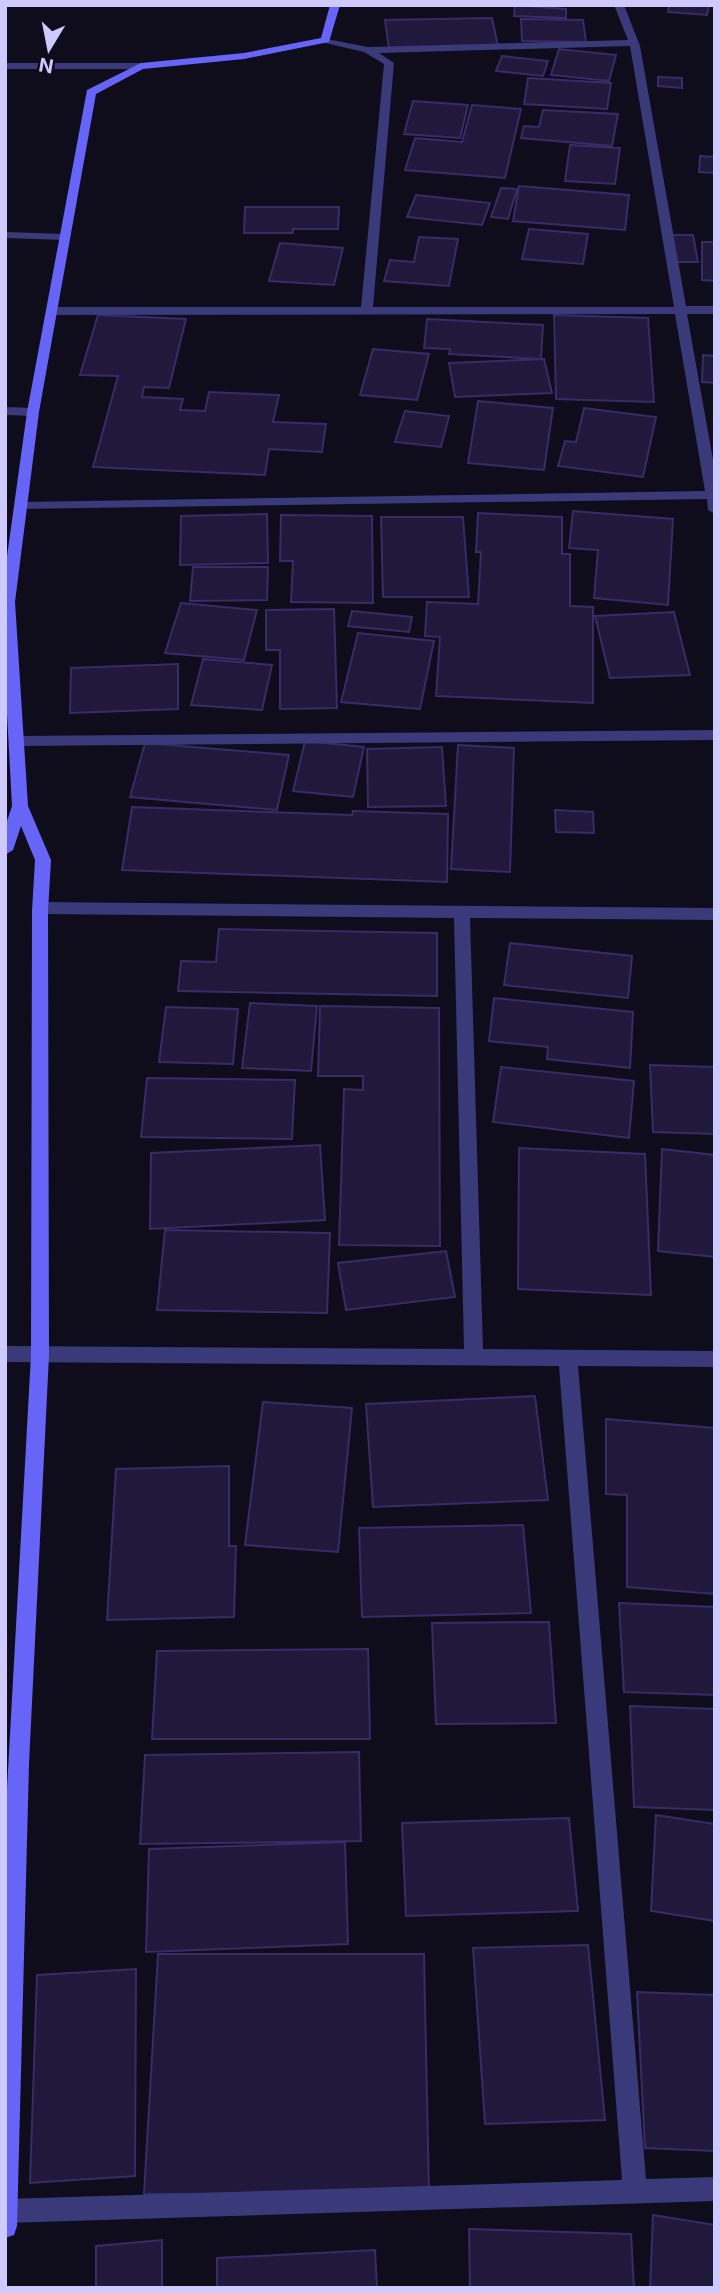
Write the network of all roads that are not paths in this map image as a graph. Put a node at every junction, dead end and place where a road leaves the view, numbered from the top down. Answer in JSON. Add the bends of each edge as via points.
{"nodes":[{"id":1,"x":335,"y":5,"type":"edge"},
{"id":2,"x":619,"y":5,"type":"edge"},
{"id":3,"x":325,"y":40,"type":"junction"},
{"id":4,"x":634,"y":43,"type":"junction"},
{"id":5,"x":367,"y":50,"type":"junction"},
{"id":6,"x":5,"y":65,"type":"edge"},
{"id":7,"x":141,"y":66,"type":"junction"},
{"id":8,"x":5,"y":235,"type":"edge"},
{"id":9,"x":65,"y":237,"type":"junction"},
{"id":10,"x":681,"y":310,"type":"junction"},
{"id":11,"x":715,"y":310,"type":"edge"},
{"id":12,"x":52,"y":311,"type":"junction"},
{"id":13,"x":367,"y":311,"type":"junction"},
{"id":14,"x":5,"y":411,"type":"edge"},
{"id":15,"x":33,"y":412,"type":"junction"},
{"id":16,"x":712,"y":495,"type":"junction"},
{"id":17,"x":21,"y":506,"type":"junction"},
{"id":18,"x":715,"y":510,"type":"edge"},
{"id":19,"x":7,"y":602,"type":"edge"},
{"id":20,"x":715,"y":735,"type":"edge"},
{"id":21,"x":17,"y":741,"type":"junction"},
{"id":22,"x":13,"y":806,"type":"edge"},
{"id":23,"x":5,"y":850,"type":"edge"},
{"id":24,"x":40,"y":908,"type":"junction"},
{"id":25,"x":462,"y":911,"type":"junction"},
{"id":26,"x":715,"y":914,"type":"edge"},
{"id":27,"x":5,"y":1354,"type":"edge"},
{"id":28,"x":40,"y":1355,"type":"junction"},
{"id":29,"x":474,"y":1355,"type":"junction"},
{"id":30,"x":568,"y":1357,"type":"junction"},
{"id":31,"x":715,"y":1359,"type":"edge"},
{"id":32,"x":715,"y":2189,"type":"edge"},
{"id":33,"x":635,"y":2191,"type":"junction"},
{"id":34,"x":5,"y":2211,"type":"edge"},
{"id":35,"x":5,"y":2226,"type":"edge"}],
"edges":[{"from":1,"to":3,"type":"street"},
{"from":2,"to":4,"type":"street"},
{"from":3,"to":5,"type":"street"},
{"from":3,"to":7,"type":"street","via":[[244,57]]},
{"from":4,"to":5,"type":"street"},
{"from":4,"to":10,"type":"street"},
{"from":5,"to":13,"type":"street","via":[[389,63]]},
{"from":6,"to":7,"type":"street"},
{"from":7,"to":9,"type":"street","via":[[91,92]]},
{"from":8,"to":9,"type":"street"},
{"from":9,"to":12,"type":"street"},
{"from":10,"to":11,"type":"street"},
{"from":10,"to":13,"type":"street"},
{"from":10,"to":16,"type":"street"},
{"from":12,"to":13,"type":"street"},
{"from":12,"to":15,"type":"street"},
{"from":14,"to":15,"type":"street"},
{"from":15,"to":17,"type":"street"},
{"from":16,"to":17,"type":"street"},
{"from":16,"to":18,"type":"street"},
{"from":17,"to":19,"type":"street"},
{"from":19,"to":21,"type":"street"},
{"from":20,"to":21,"type":"street"},
{"from":21,"to":22,"type":"street"},
{"from":22,"to":23,"type":"street"},
{"from":22,"to":24,"type":"street","via":[[43,860]]},
{"from":24,"to":25,"type":"street"},
{"from":24,"to":28,"type":"street"},
{"from":25,"to":26,"type":"street"},
{"from":25,"to":29,"type":"street"},
{"from":27,"to":28,"type":"street"},
{"from":28,"to":29,"type":"street"},
{"from":28,"to":34,"type":"street","via":[[18,1764]]},
{"from":29,"to":30,"type":"street"},
{"from":30,"to":31,"type":"street"},
{"from":30,"to":33,"type":"street"},
{"from":32,"to":33,"type":"street"},
{"from":33,"to":34,"type":"street"},
{"from":34,"to":35,"type":"street"}]}
